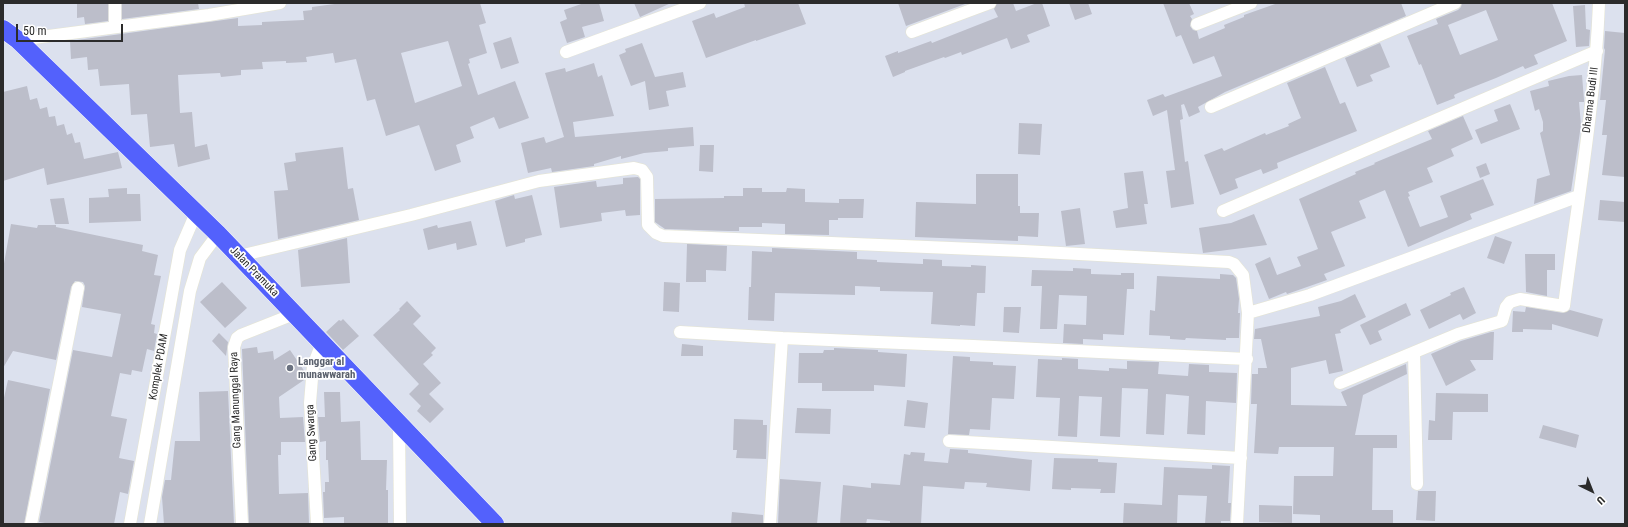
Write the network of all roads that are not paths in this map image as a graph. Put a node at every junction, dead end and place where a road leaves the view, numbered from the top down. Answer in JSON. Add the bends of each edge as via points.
{"nodes":[{"id":1,"x":115,"y":3,"type":"edge"},
{"id":2,"x":280,"y":3,"type":"edge"},
{"id":3,"x":700,"y":3,"type":"edge"},
{"id":4,"x":990,"y":3,"type":"edge"},
{"id":5,"x":1250,"y":3,"type":"edge"},
{"id":6,"x":1455,"y":3,"type":"edge"},
{"id":7,"x":1599,"y":3,"type":"edge"},
{"id":8,"x":209,"y":9,"type":"edge"},
{"id":9,"x":1197,"y":24,"type":"dead end"},
{"id":10,"x":115,"y":26,"type":"junction"},
{"id":11,"x":3,"y":29,"type":"edge"},
{"id":12,"x":912,"y":32,"type":"dead end"},
{"id":13,"x":18,"y":40,"type":"junction"},
{"id":14,"x":1597,"y":51,"type":"junction"},
{"id":15,"x":566,"y":52,"type":"dead end"},
{"id":16,"x":1211,"y":107,"type":"dead end"},
{"id":17,"x":1580,"y":196,"type":"junction"},
{"id":18,"x":1223,"y":211,"type":"dead end"},
{"id":19,"x":196,"y":214,"type":"junction"},
{"id":20,"x":218,"y":234,"type":"junction"},
{"id":21,"x":180,"y":250,"type":"junction"},
{"id":22,"x":239,"y":256,"type":"junction"},
{"id":23,"x":200,"y":258,"type":"junction"},
{"id":24,"x":78,"y":288,"type":"dead end"},
{"id":25,"x":1248,"y":313,"type":"junction"},
{"id":26,"x":294,"y":314,"type":"junction"},
{"id":27,"x":680,"y":332,"type":"dead end"},
{"id":28,"x":782,"y":338,"type":"junction"},
{"id":29,"x":322,"y":343,"type":"junction"},
{"id":30,"x":1414,"y":353,"type":"junction"},
{"id":31,"x":1246,"y":359,"type":"junction"},
{"id":32,"x":1340,"y":383,"type":"dead end"},
{"id":33,"x":400,"y":425,"type":"junction"},
{"id":34,"x":949,"y":442,"type":"dead end"},
{"id":35,"x":1241,"y":458,"type":"junction"},
{"id":36,"x":1417,"y":484,"type":"dead end"},
{"id":37,"x":31,"y":524,"type":"edge"},
{"id":38,"x":130,"y":524,"type":"edge"},
{"id":39,"x":150,"y":524,"type":"edge"},
{"id":40,"x":242,"y":524,"type":"edge"},
{"id":41,"x":317,"y":524,"type":"edge"},
{"id":42,"x":400,"y":524,"type":"edge"},
{"id":43,"x":496,"y":524,"type":"edge"},
{"id":44,"x":770,"y":524,"type":"edge"},
{"id":45,"x":1237,"y":524,"type":"edge"}],
"edges":[{"from":1,"to":10,"type":"street"},
{"from":2,"to":8,"type":"street"},
{"from":3,"to":15,"type":"street"},
{"from":4,"to":12,"type":"street"},
{"from":5,"to":9,"type":"street"},
{"from":6,"to":16,"type":"street"},
{"from":7,"to":14,"type":"street","name":"Dharma Budi III"},
{"from":8,"to":10,"type":"street"},
{"from":10,"to":13,"type":"street"},
{"from":11,"to":13,"type":"main road","name":"Jalan Pramuka"},
{"from":13,"to":19,"type":"main road","name":"Jalan Pramuka"},
{"from":14,"to":17,"type":"street","name":"Dharma Budi III"},
{"from":14,"to":18,"type":"street"},
{"from":17,"to":25,"type":"street","via":[[1310,295]]},
{"from":17,"to":30,"type":"street","name":"Dharma Budi III","via":[[1564,306],[1515,300],[1506,307],[1502,321],[1458,334]]},
{"from":19,"to":20,"type":"main road","name":"Jalan Pramuka"},
{"from":19,"to":21,"type":"street","name":"Komplek PDAM"},
{"from":20,"to":22,"type":"main road","name":"Jalan Pramuka"},
{"from":20,"to":23,"type":"street","name":"Komplek PDAM"},
{"from":21,"to":23,"type":"street"},
{"from":21,"to":38,"type":"street","name":"Komplek PDAM"},
{"from":22,"to":25,"type":"street","via":[[539,181],[634,168],[642,170],[647,177],[648,225],[656,234],[663,236],[1229,262],[1243,275]]},
{"from":22,"to":26,"type":"main road","name":"Jalan Pramuka"},
{"from":23,"to":39,"type":"street","name":"Komplek PDAM","via":[[190,291]]},
{"from":24,"to":37,"type":"street"},
{"from":25,"to":31,"type":"street"},
{"from":26,"to":29,"type":"main road","name":"Jalan Pramuka"},
{"from":26,"to":40,"type":"street","name":"Gang Manunggal Raya","via":[[241,335],[234,347]]},
{"from":27,"to":28,"type":"street"},
{"from":28,"to":31,"type":"street"},
{"from":28,"to":44,"type":"street"},
{"from":29,"to":33,"type":"main road","name":"Jalan Pramuka"},
{"from":29,"to":41,"type":"street","name":"Gang Swarga","via":[[313,366],[310,403]]},
{"from":30,"to":32,"type":"street"},
{"from":30,"to":36,"type":"street"},
{"from":31,"to":35,"type":"street"},
{"from":33,"to":42,"type":"street"},
{"from":33,"to":43,"type":"main road","name":"Jalan Pramuka"},
{"from":34,"to":35,"type":"street"},
{"from":35,"to":45,"type":"street"}]}
